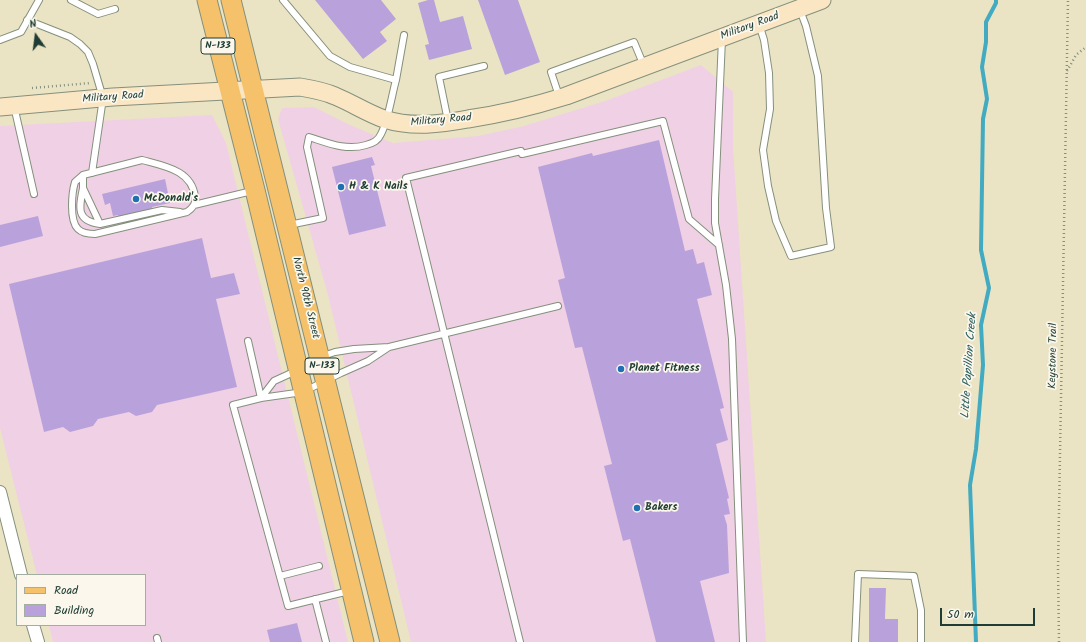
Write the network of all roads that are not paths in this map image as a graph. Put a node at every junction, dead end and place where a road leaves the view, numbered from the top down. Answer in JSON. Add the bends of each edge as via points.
{"nodes":[{"id":1,"x":39,"y":0,"type":"edge"},
{"id":2,"x":72,"y":0,"type":"edge"},
{"id":3,"x":207,"y":0,"type":"edge"},
{"id":4,"x":233,"y":0,"type":"edge"},
{"id":5,"x":283,"y":0,"type":"edge"},
{"id":6,"x":822,"y":0,"type":"edge"},
{"id":7,"x":115,"y":9,"type":"dead end"},
{"id":8,"x":799,"y":9,"type":"junction"},
{"id":9,"x":27,"y":20,"type":"junction"},
{"id":10,"x":759,"y":24,"type":"junction"},
{"id":11,"x":404,"y":35,"type":"dead end"},
{"id":12,"x":722,"y":37,"type":"junction"},
{"id":13,"x":0,"y":40,"type":"edge"},
{"id":14,"x":484,"y":66,"type":"dead end"},
{"id":15,"x":644,"y":67,"type":"junction"},
{"id":16,"x":396,"y":80,"type":"junction"},
{"id":17,"x":253,"y":90,"type":"junction"},
{"id":18,"x":230,"y":92,"type":"junction"},
{"id":19,"x":103,"y":98,"type":"junction"},
{"id":20,"x":560,"y":98,"type":"junction"},
{"id":21,"x":7,"y":106,"type":"edge"},
{"id":22,"x":386,"y":120,"type":"junction"},
{"id":23,"x":449,"y":122,"type":"junction"},
{"id":24,"x":92,"y":173,"type":"junction"},
{"id":25,"x":83,"y":176,"type":"junction"},
{"id":26,"x":83,"y":188,"type":"junction"},
{"id":27,"x":255,"y":190,"type":"junction"},
{"id":28,"x":34,"y":194,"type":"dead end"},
{"id":29,"x":194,"y":205,"type":"junction"},
{"id":30,"x":187,"y":212,"type":"junction"},
{"id":31,"x":100,"y":224,"type":"junction"},
{"id":32,"x":287,"y":225,"type":"junction"},
{"id":33,"x":718,"y":245,"type":"junction"},
{"id":34,"x":558,"y":306,"type":"dead end"},
{"id":35,"x":445,"y":334,"type":"junction"},
{"id":36,"x":248,"y":341,"type":"dead end"},
{"id":37,"x":389,"y":347,"type":"junction"},
{"id":38,"x":320,"y":357,"type":"junction"},
{"id":39,"x":298,"y":370,"type":"junction"},
{"id":40,"x":326,"y":381,"type":"junction"},
{"id":41,"x":304,"y":392,"type":"junction"},
{"id":42,"x":261,"y":398,"type":"junction"},
{"id":43,"x":0,"y":492,"type":"edge"},
{"id":44,"x":319,"y":566,"type":"dead end"},
{"id":45,"x":21,"y":574,"type":"edge"},
{"id":46,"x":280,"y":576,"type":"junction"},
{"id":47,"x":351,"y":590,"type":"junction"},
{"id":48,"x":315,"y":599,"type":"junction"},
{"id":49,"x":33,"y":626,"type":"edge"},
{"id":50,"x":38,"y":642,"type":"edge"},
{"id":51,"x":326,"y":642,"type":"edge"},
{"id":52,"x":364,"y":642,"type":"edge"},
{"id":53,"x":382,"y":642,"type":"edge"},
{"id":54,"x":390,"y":642,"type":"edge"},
{"id":55,"x":520,"y":642,"type":"edge"},
{"id":56,"x":743,"y":642,"type":"edge"},
{"id":57,"x":854,"y":642,"type":"edge"},
{"id":58,"x":921,"y":642,"type":"edge"}],
"edges":[{"from":1,"to":9,"type":"lane"},
{"from":2,"to":7,"type":"lane","via":[[98,14]]},
{"from":3,"to":18,"type":"main road","number":"N-133"},
{"from":4,"to":17,"type":"main road","name":"North 90th Street","number":"N-133"},
{"from":5,"to":16,"type":"lane","via":[[330,56],[350,67]]},
{"from":6,"to":8,"type":"main road","name":"Military Road"},
{"from":8,"to":10,"type":"main road","name":"Military Road"},
{"from":8,"to":10,"type":"lane","via":[[806,26],[818,76],[826,208],[831,247],[791,256],[776,221],[763,150],[770,109],[769,73]]},
{"from":9,"to":13,"type":"lane","via":[[21,32]]},
{"from":9,"to":19,"type":"lane","via":[[70,37],[88,52]]},
{"from":10,"to":12,"type":"main road","name":"Military Road"},
{"from":11,"to":16,"type":"lane"},
{"from":12,"to":15,"type":"main road","name":"Military Road"},
{"from":12,"to":33,"type":"lane","via":[[715,199]]},
{"from":14,"to":23,"type":"lane","via":[[439,77]]},
{"from":15,"to":20,"type":"main road","name":"Military Road"},
{"from":15,"to":20,"type":"lane","via":[[634,42],[550,72]]},
{"from":16,"to":22,"type":"lane"},
{"from":17,"to":18,"type":"main road","name":"Military Road"},
{"from":17,"to":22,"type":"main road","name":"Military Road","via":[[311,89],[336,96]]},
{"from":17,"to":32,"type":"main road","name":"North 90th Street","number":"N-133"},
{"from":18,"to":19,"type":"main road","name":"Military Road"},
{"from":18,"to":27,"type":"main road","number":"N-133"},
{"from":19,"to":21,"type":"main road","name":"Military Road"},
{"from":19,"to":24,"type":"lane"},
{"from":20,"to":23,"type":"main road","name":"Military Road","via":[[498,114]]},
{"from":21,"to":28,"type":"lane"},
{"from":22,"to":23,"type":"main road","name":"Military Road","via":[[422,125]]},
{"from":22,"to":32,"type":"lane","via":[[375,142],[362,146],[336,146],[309,136],[307,147],[323,218]]},
{"from":24,"to":25,"type":"lane"},
{"from":24,"to":29,"type":"lane","via":[[142,160],[171,169],[188,179],[195,194]]},
{"from":25,"to":26,"type":"lane"},
{"from":25,"to":30,"type":"lane","via":[[75,182],[72,209],[78,229],[88,234]]},
{"from":26,"to":31,"type":"lane"},
{"from":26,"to":31,"type":"lane","via":[[81,212],[89,223]]},
{"from":27,"to":29,"type":"lane"},
{"from":27,"to":39,"type":"main road","number":"N-133"},
{"from":29,"to":30,"type":"lane"},
{"from":30,"to":31,"type":"lane","via":[[162,210]]},
{"from":32,"to":38,"type":"main road","name":"North 90th Street","number":"N-133"},
{"from":33,"to":35,"type":"lane","via":[[689,219],[663,121],[406,178]]},
{"from":33,"to":56,"type":"lane","via":[[726,284],[732,339]]},
{"from":34,"to":35,"type":"lane"},
{"from":35,"to":37,"type":"lane"},
{"from":35,"to":55,"type":"lane"},
{"from":36,"to":42,"type":"lane"},
{"from":37,"to":38,"type":"lane","via":[[354,349]]},
{"from":37,"to":40,"type":"lane","via":[[368,361]]},
{"from":38,"to":39,"type":"lane"},
{"from":38,"to":40,"type":"main road","name":"North 90th Street","number":"N-133"},
{"from":39,"to":41,"type":"main road","number":"N-133"},
{"from":39,"to":42,"type":"lane","via":[[274,381]]},
{"from":40,"to":41,"type":"lane"},
{"from":40,"to":54,"type":"main road","name":"North 90th Street","number":"N-133"},
{"from":41,"to":42,"type":"lane"},
{"from":41,"to":47,"type":"main road","number":"N-133"},
{"from":42,"to":46,"type":"lane","via":[[233,405]]},
{"from":43,"to":45,"type":"street"},
{"from":44,"to":46,"type":"lane"},
{"from":46,"to":48,"type":"lane","via":[[288,606]]},
{"from":47,"to":48,"type":"lane"},
{"from":47,"to":52,"type":"main road","number":"N-133"},
{"from":47,"to":53,"type":"main road","via":[[363,594]]},
{"from":48,"to":51,"type":"lane"},
{"from":49,"to":50,"type":"street"},
{"from":57,"to":58,"type":"lane","via":[[858,574],[914,576],[921,610]]}]}
